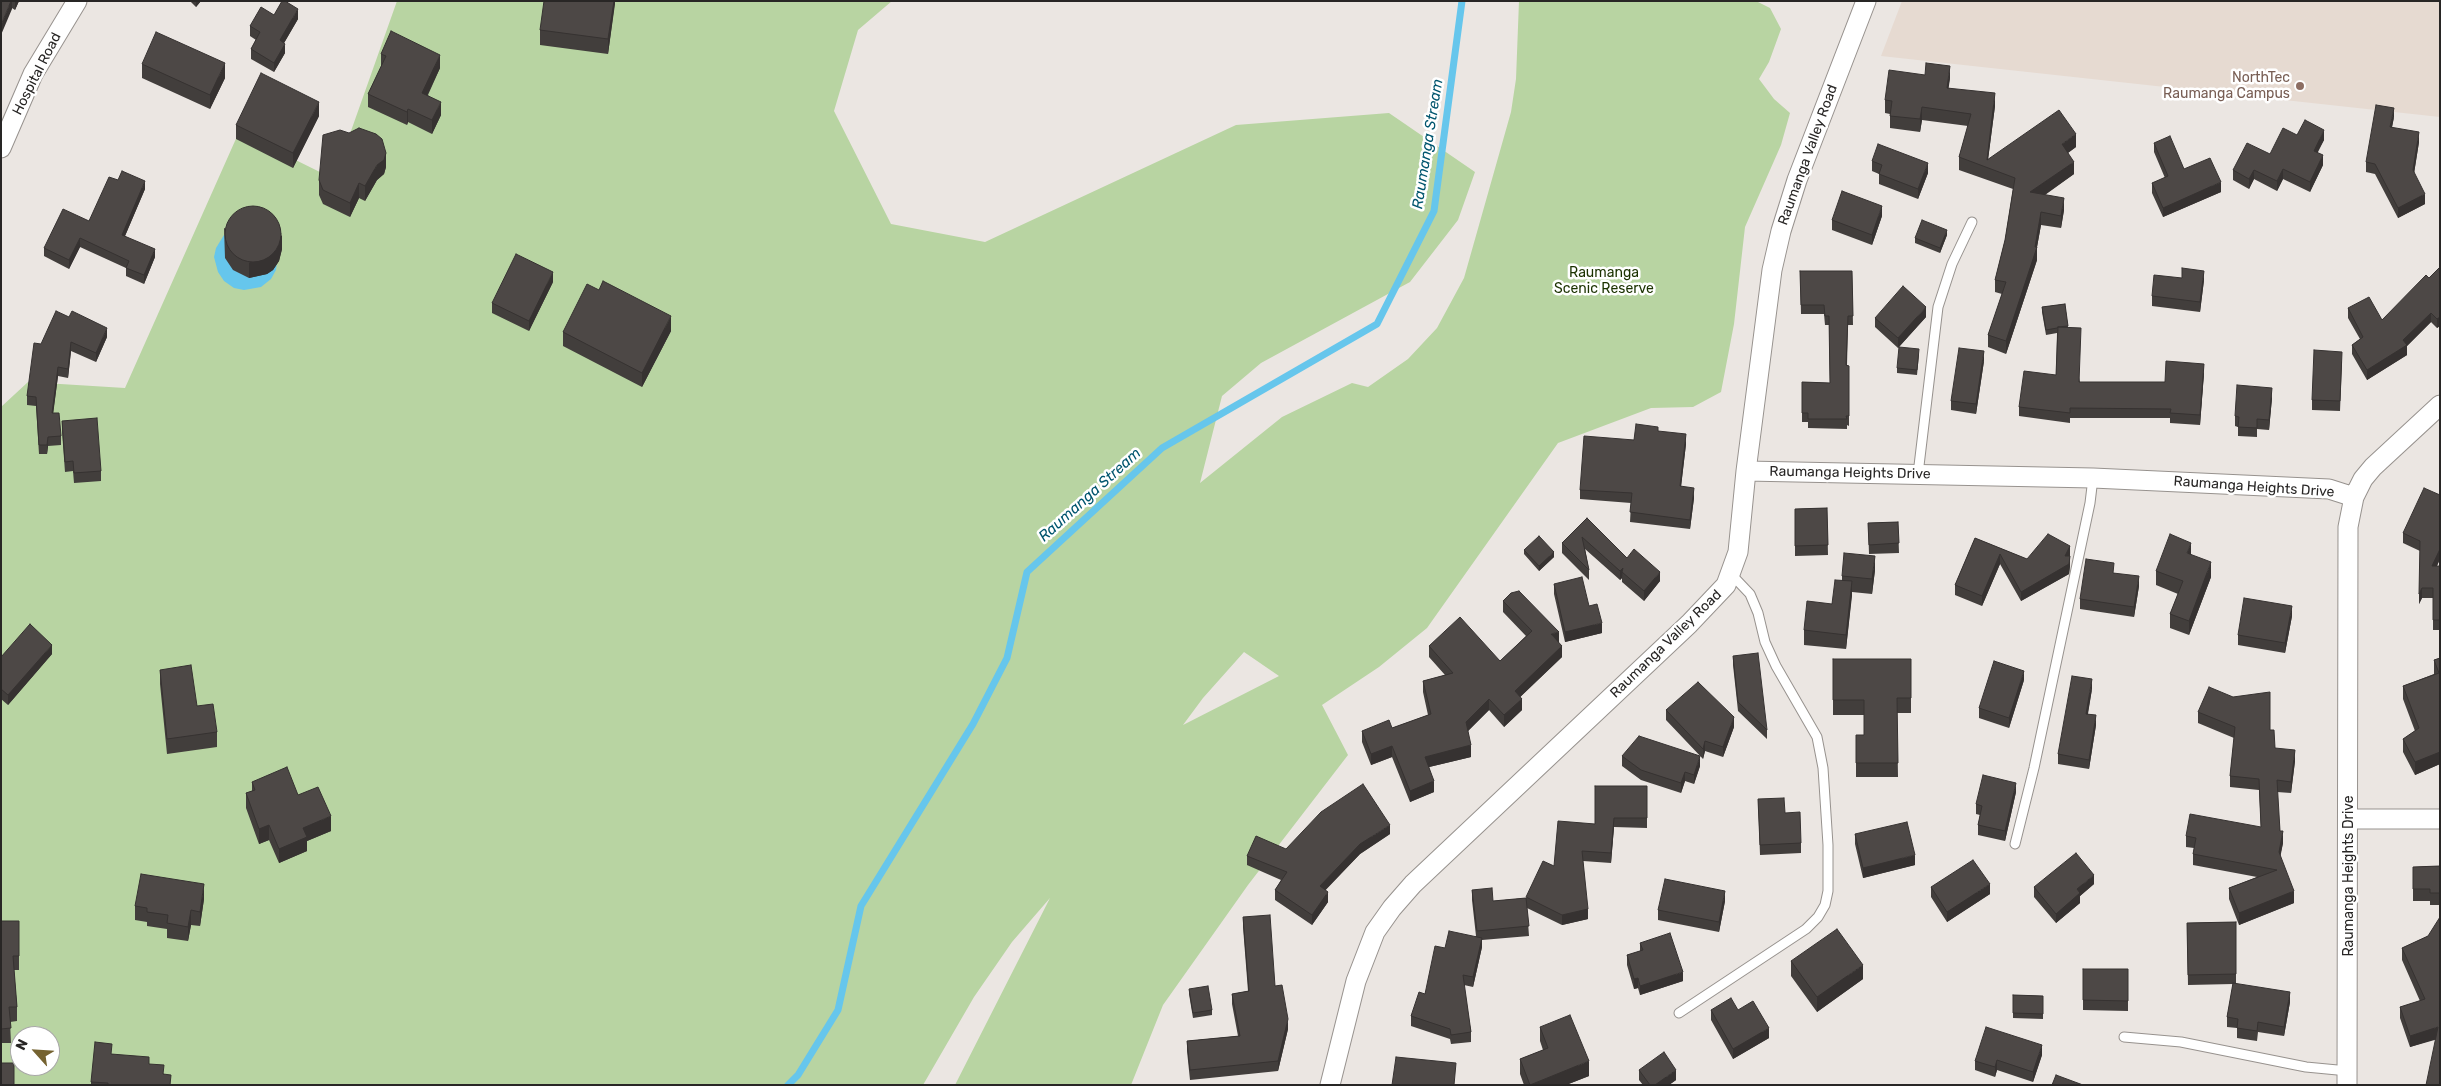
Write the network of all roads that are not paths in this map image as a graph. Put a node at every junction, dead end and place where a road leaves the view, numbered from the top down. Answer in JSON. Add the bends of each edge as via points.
{"nodes":[{"id":1,"x":77,"y":1,"type":"edge"},
{"id":2,"x":1866,"y":1,"type":"edge"},
{"id":3,"x":1,"y":148,"type":"edge"},
{"id":4,"x":1972,"y":222,"type":"dead end"},
{"id":5,"x":2440,"y":405,"type":"edge"},
{"id":6,"x":1746,"y":471,"type":"junction"},
{"id":7,"x":1918,"y":474,"type":"junction"},
{"id":8,"x":2093,"y":478,"type":"junction"},
{"id":9,"x":2354,"y":498,"type":"junction"},
{"id":10,"x":1731,"y":574,"type":"junction"},
{"id":11,"x":2440,"y":818,"type":"edge"},
{"id":12,"x":2349,"y":820,"type":"junction"},
{"id":13,"x":2015,"y":844,"type":"dead end"},
{"id":14,"x":1679,"y":1013,"type":"dead end"},
{"id":15,"x":2124,"y":1038,"type":"dead end"},
{"id":16,"x":2348,"y":1078,"type":"edge"},
{"id":17,"x":1330,"y":1085,"type":"edge"}],
"edges":[{"from":1,"to":3,"type":"street","name":"Hospital Road","via":[[33,74]]},
{"from":2,"to":6,"type":"street","name":"Raumanga Valley Road","via":[[1797,180],[1781,231],[1772,270]]},
{"from":4,"to":7,"type":"lane","via":[[1952,264],[1938,307]]},
{"from":5,"to":9,"type":"street","via":[[2372,467]]},
{"from":6,"to":7,"type":"street","name":"Raumanga Heights Drive"},
{"from":6,"to":10,"type":"street","name":"Raumanga Valley Road","via":[[1738,552]]},
{"from":7,"to":8,"type":"street","name":"Raumanga Heights Drive"},
{"from":8,"to":9,"type":"street","name":"Raumanga Heights Drive","via":[[2329,489]]},
{"from":8,"to":13,"type":"lane","via":[[2036,758]]},
{"from":9,"to":12,"type":"street","name":"Raumanga Heights Drive","via":[[2348,527]]},
{"from":10,"to":14,"type":"lane","via":[[1750,594],[1776,666],[1817,737],[1823,768],[1828,891],[1821,911],[1806,929]]},
{"from":10,"to":17,"type":"street","name":"Raumanga Valley Road","via":[[1726,585],[1689,624],[1413,884],[1392,908],[1375,932],[1356,981]]},
{"from":11,"to":12,"type":"street"},
{"from":12,"to":16,"type":"street","name":"Raumanga Heights Drive"},
{"from":15,"to":16,"type":"lane","via":[[2181,1042]]}]}
